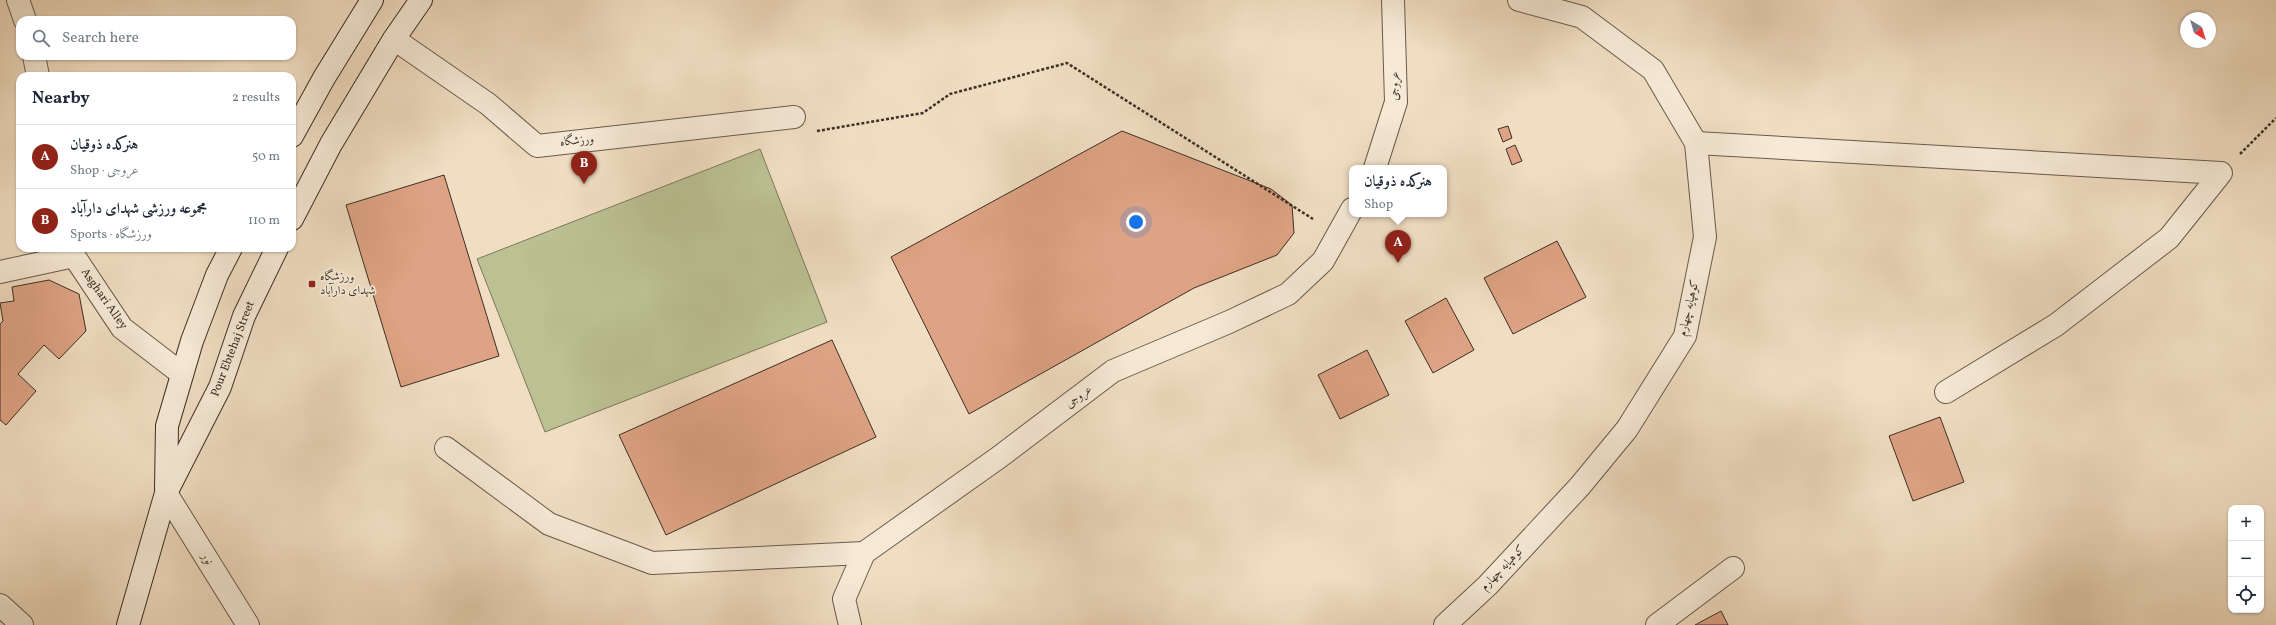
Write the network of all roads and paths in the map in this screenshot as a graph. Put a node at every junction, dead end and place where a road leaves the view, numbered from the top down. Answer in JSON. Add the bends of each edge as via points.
{"nodes":[{"id":1,"x":18,"y":0,"type":"edge"},
{"id":2,"x":372,"y":0,"type":"edge"},
{"id":3,"x":421,"y":0,"type":"edge"},
{"id":4,"x":1393,"y":0,"type":"edge"},
{"id":5,"x":1519,"y":0,"type":"edge"},
{"id":6,"x":24,"y":16,"type":"edge"},
{"id":7,"x":394,"y":39,"type":"junction"},
{"id":8,"x":35,"y":60,"type":"edge"},
{"id":9,"x":37,"y":72,"type":"edge"},
{"id":10,"x":794,"y":117,"type":"joint"},
{"id":11,"x":2276,"y":118,"type":"edge"},
{"id":12,"x":296,"y":129,"type":"edge"},
{"id":13,"x":1696,"y":143,"type":"junction"},
{"id":14,"x":1376,"y":165,"type":"edge"},
{"id":15,"x":2221,"y":173,"type":"junction"},
{"id":16,"x":296,"y":211,"type":"edge"},
{"id":17,"x":1349,"y":214,"type":"edge"},
{"id":18,"x":1337,"y":234,"type":"junction"},
{"id":19,"x":73,"y":252,"type":"edge"},
{"id":20,"x":230,"y":252,"type":"edge"},
{"id":21,"x":275,"y":252,"type":"edge"},
{"id":22,"x":0,"y":272,"type":"edge"},
{"id":23,"x":182,"y":374,"type":"junction"},
{"id":24,"x":1946,"y":392,"type":"dead end"},
{"id":25,"x":446,"y":448,"type":"dead end"},
{"id":26,"x":166,"y":493,"type":"junction"},
{"id":27,"x":864,"y":553,"type":"junction"},
{"id":28,"x":1733,"y":568,"type":"dead end"},
{"id":29,"x":0,"y":605,"type":"edge"},
{"id":30,"x":22,"y":625,"type":"edge"},
{"id":31,"x":128,"y":625,"type":"edge"},
{"id":32,"x":248,"y":625,"type":"edge"},
{"id":33,"x":850,"y":625,"type":"edge"},
{"id":34,"x":1444,"y":625,"type":"edge"},
{"id":35,"x":1657,"y":625,"type":"edge"}],
"edges":[{"from":1,"to":6,"type":"street"},
{"from":2,"to":12,"type":"street"},
{"from":3,"to":7,"type":"street"},
{"from":4,"to":14,"type":"street","name":"عروجی","via":[[1396,102]]},
{"from":5,"to":13,"type":"street","name":"کوهپایه چهارم","via":[[1582,17],[1653,70]]},
{"from":7,"to":10,"type":"street","name":"ورزشگاه","via":[[488,104],[537,146]]},
{"from":7,"to":16,"type":"street","via":[[331,144]]},
{"from":8,"to":9,"type":"street"},
{"from":10,"to":18,"type":"path","via":[[816,132],[923,113],[950,94],[1067,63]]},
{"from":11,"to":15,"type":"path"},
{"from":13,"to":15,"type":"street"},
{"from":13,"to":34,"type":"street","name":"کوهپایه چهارم","via":[[1705,237],[1685,336],[1627,429],[1580,486],[1488,585]]},
{"from":15,"to":24,"type":"street","via":[[2169,238],[2056,325]]},
{"from":17,"to":18,"type":"street","name":"عروجی"},
{"from":18,"to":27,"type":"street","name":"عروجی","via":[[1323,261],[1288,294],[1113,371],[998,458]]},
{"from":19,"to":22,"type":"street"},
{"from":19,"to":23,"type":"street","name":"Asghari Alley","via":[[122,328]]},
{"from":20,"to":23,"type":"street","name":"Pour Ebtehaj Street","via":[[217,275]]},
{"from":21,"to":26,"type":"street","name":"Pour Ebtehaj Street","via":[[244,316],[220,387]]},
{"from":23,"to":26,"type":"street","name":"Pour Ebtehaj Street","via":[[167,426]]},
{"from":25,"to":27,"type":"street","via":[[549,524],[652,563]]},
{"from":26,"to":31,"type":"street","name":"Pour Ebtehaj Street"},
{"from":26,"to":32,"type":"street","name":"نور"},
{"from":27,"to":33,"type":"street","via":[[844,599]]},
{"from":28,"to":35,"type":"street"},
{"from":29,"to":30,"type":"street"}]}
